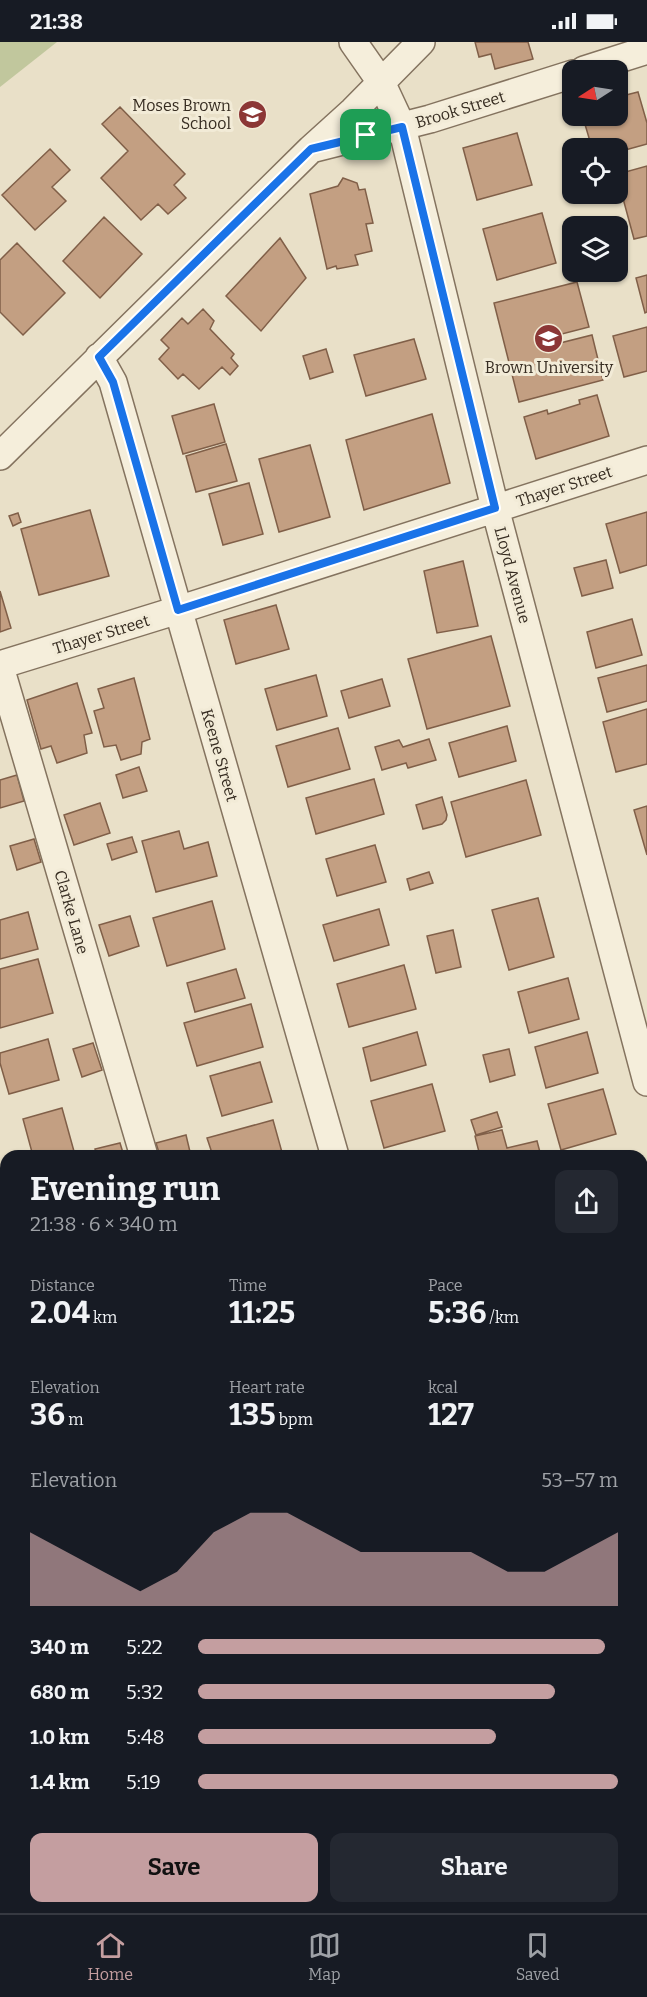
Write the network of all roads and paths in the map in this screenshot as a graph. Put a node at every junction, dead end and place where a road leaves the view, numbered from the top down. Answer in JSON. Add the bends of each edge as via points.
{"nodes":[{"id":1,"x":353,"y":42,"type":"edge"},
{"id":2,"x":421,"y":42,"type":"edge"},
{"id":3,"x":647,"y":50,"type":"edge"},
{"id":4,"x":616,"y":60,"type":"edge"},
{"id":5,"x":562,"y":77,"type":"edge"},
{"id":6,"x":381,"y":82,"type":"junction"},
{"id":7,"x":402,"y":127,"type":"junction"},
{"id":8,"x":311,"y":149,"type":"junction"},
{"id":9,"x":99,"y":357,"type":"junction"},
{"id":10,"x":0,"y":456,"type":"edge"},
{"id":11,"x":647,"y":460,"type":"edge"},
{"id":12,"x":495,"y":508,"type":"junction"},
{"id":13,"x":178,"y":610,"type":"junction"},
{"id":14,"x":0,"y":666,"type":"edge"},
{"id":15,"x":647,"y":1082,"type":"edge"},
{"id":16,"x":142,"y":1150,"type":"edge"},
{"id":17,"x":333,"y":1150,"type":"edge"}],
"edges":[{"from":1,"to":6,"type":"street","name":"Lloyd Avenue"},
{"from":2,"to":6,"type":"street"},
{"from":3,"to":4,"type":"street"},
{"from":5,"to":7,"type":"street","name":"Brook Street"},
{"from":6,"to":7,"type":"street","name":"Lloyd Avenue"},
{"from":6,"to":8,"type":"street"},
{"from":7,"to":8,"type":"street","name":"Brook Street"},
{"from":7,"to":12,"type":"street","name":"Lloyd Avenue"},
{"from":8,"to":9,"type":"street"},
{"from":9,"to":10,"type":"street"},
{"from":9,"to":13,"type":"street","name":"Keene Street","via":[[113,382]]},
{"from":11,"to":12,"type":"street","name":"Thayer Street"},
{"from":12,"to":13,"type":"street","name":"Thayer Street"},
{"from":12,"to":15,"type":"street","name":"Lloyd Avenue"},
{"from":13,"to":14,"type":"street","name":"Thayer Street"},
{"from":13,"to":17,"type":"street","name":"Keene Street"},
{"from":14,"to":16,"type":"street","name":"Clarke Lane"}]}
